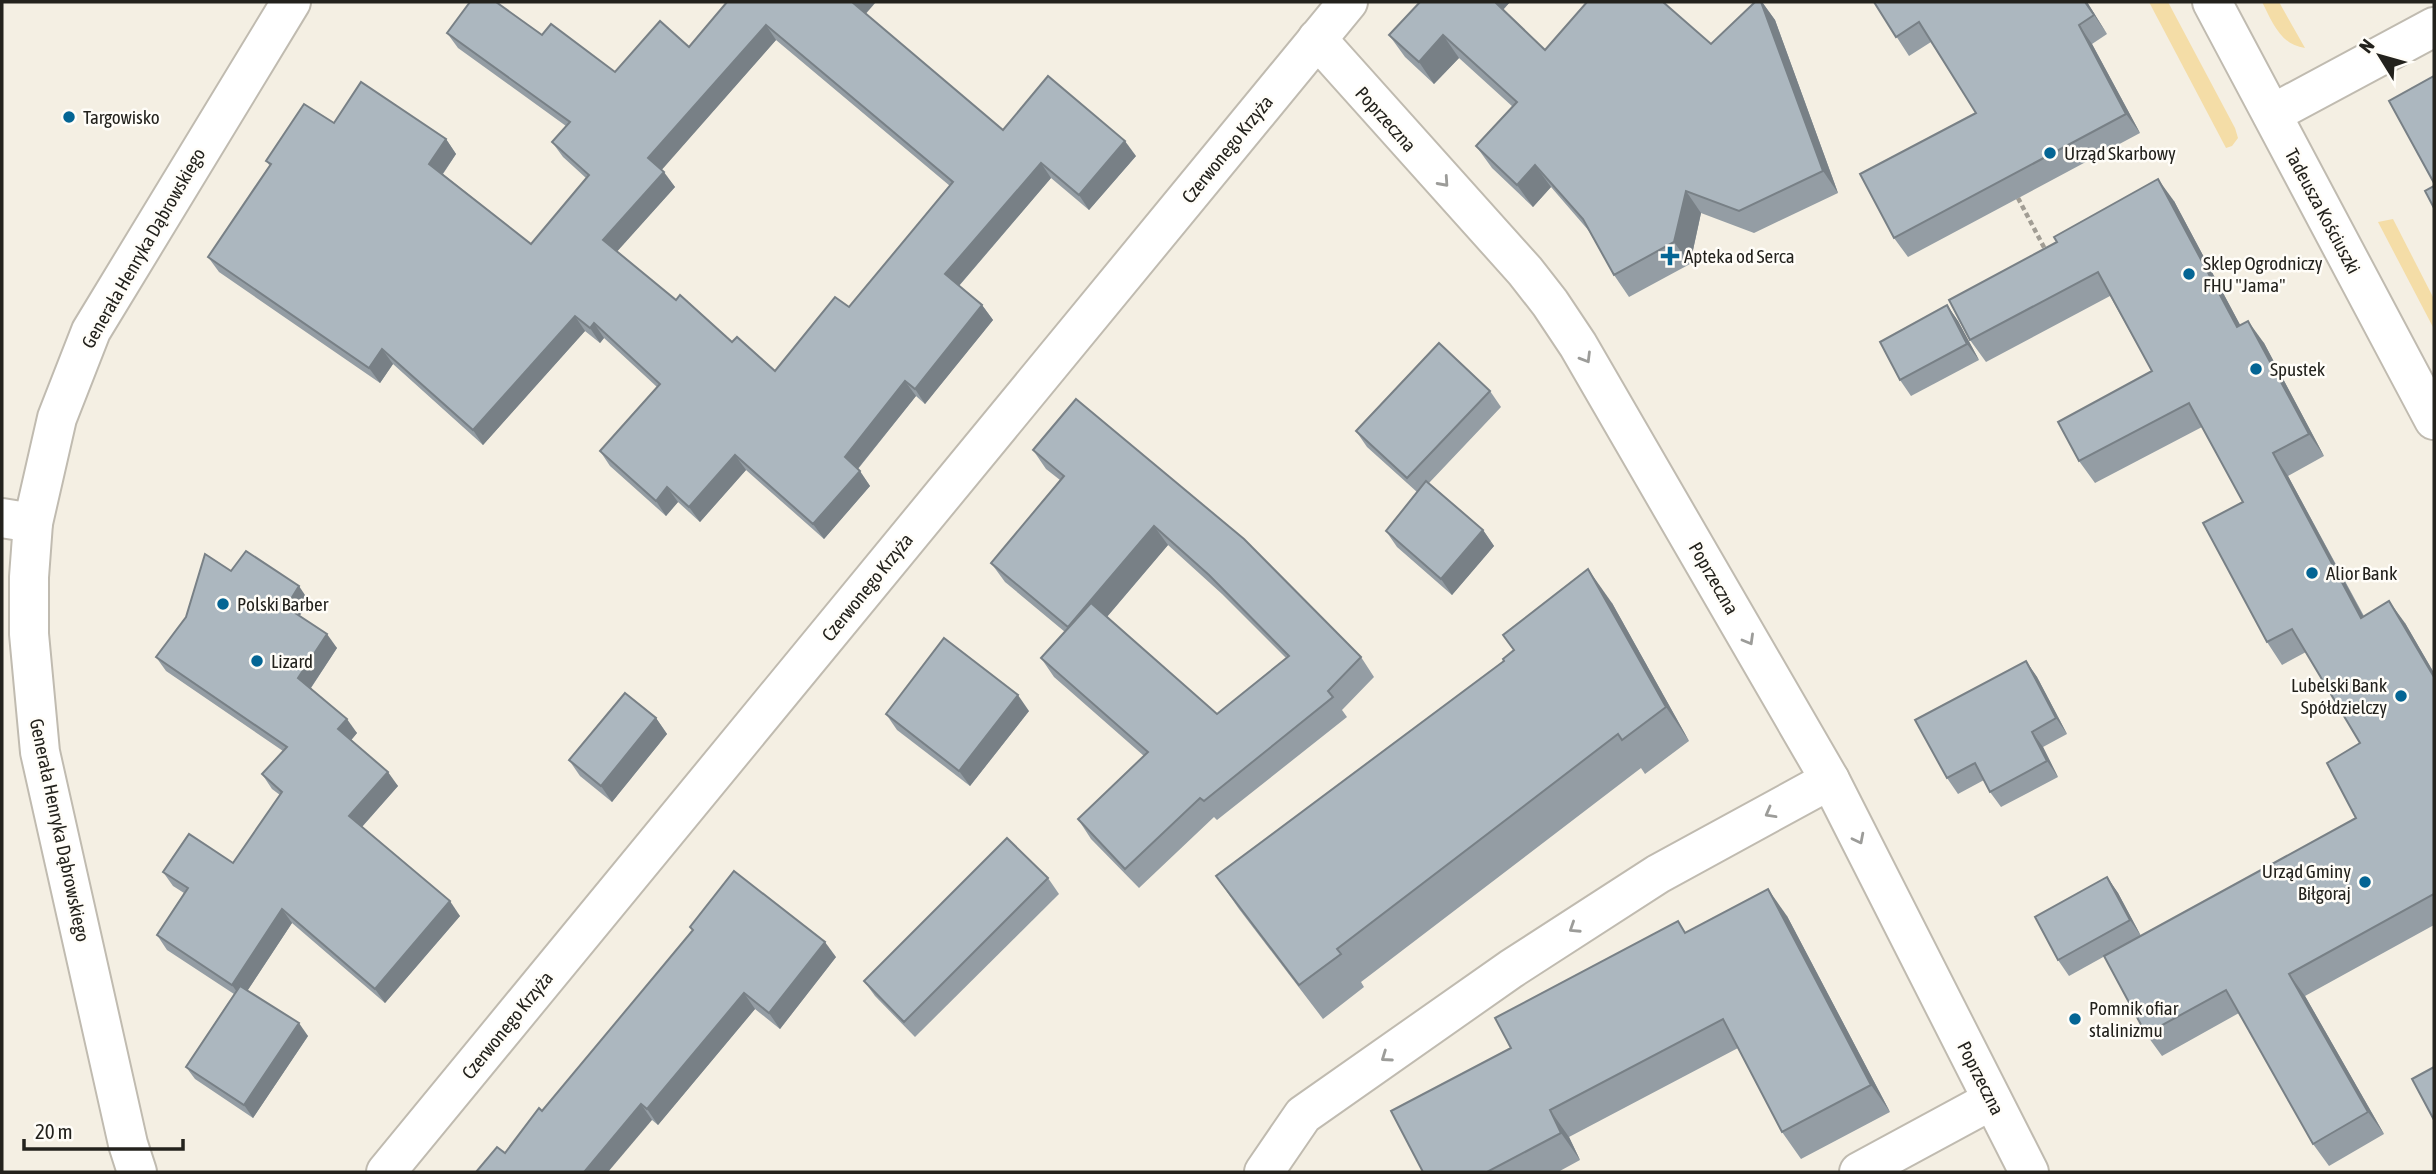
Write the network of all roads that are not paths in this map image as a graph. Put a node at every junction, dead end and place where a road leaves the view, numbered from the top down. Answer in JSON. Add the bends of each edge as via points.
{"nodes":[{"id":1,"x":291,"y":2,"type":"edge"},
{"id":2,"x":1348,"y":2,"type":"edge"},
{"id":3,"x":2212,"y":2,"type":"edge"},
{"id":4,"x":2434,"y":26,"type":"edge"},
{"id":5,"x":1317,"y":39,"type":"junction"},
{"id":6,"x":2272,"y":114,"type":"junction"},
{"id":7,"x":2434,"y":420,"type":"edge"},
{"id":8,"x":18,"y":521,"type":"edge"},
{"id":9,"x":1830,"y":780,"type":"junction"},
{"id":10,"x":1992,"y":1100,"type":"junction"},
{"id":11,"x":137,"y":1172,"type":"edge"},
{"id":12,"x":386,"y":1172,"type":"edge"},
{"id":13,"x":1264,"y":1172,"type":"edge"},
{"id":14,"x":1859,"y":1172,"type":"edge"},
{"id":15,"x":2029,"y":1172,"type":"edge"}],
"edges":[{"from":1,"to":8,"type":"street","name":"Generała Henryka Dąbrowskiego","via":[[91,331]]},
{"from":2,"to":5,"type":"street","name":"Czerwonego Krzyża"},
{"from":3,"to":6,"type":"street","name":"Tadeusza Kościuszki"},
{"from":4,"to":6,"type":"street"},
{"from":5,"to":9,"type":"street","name":"Poprzeczna","one_way":true,"via":[[1550,303],[1621,416]]},
{"from":5,"to":12,"type":"street","name":"Czerwonego Krzyża"},
{"from":6,"to":7,"type":"street","name":"Tadeusza Kościuszki"},
{"from":8,"to":11,"type":"street","name":"Generała Henryka Dąbrowskiego","via":[[29,577],[29,634],[40,752]]},
{"from":9,"to":10,"type":"street","name":"Poprzeczna","one_way":true},
{"from":9,"to":13,"type":"street","one_way":true,"via":[[1658,874],[1511,969],[1303,1115]]},
{"from":10,"to":14,"type":"street"},
{"from":10,"to":15,"type":"street","name":"Poprzeczna"}]}
